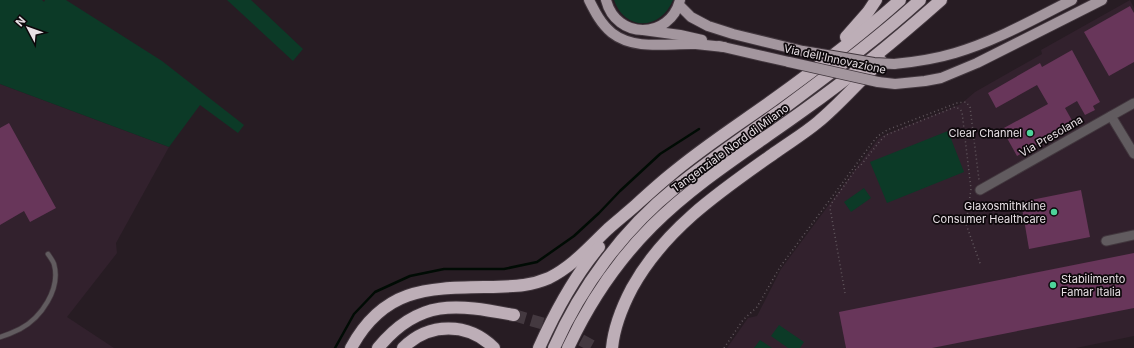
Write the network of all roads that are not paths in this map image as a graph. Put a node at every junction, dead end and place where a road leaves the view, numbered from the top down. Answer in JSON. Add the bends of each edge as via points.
{"nodes":[{"id":1,"x":589,"y":0,"type":"edge"},
{"id":2,"x":606,"y":0,"type":"edge"},
{"id":3,"x":876,"y":0,"type":"edge"},
{"id":4,"x":900,"y":0,"type":"edge"},
{"id":5,"x":920,"y":0,"type":"edge"},
{"id":6,"x":942,"y":0,"type":"edge"},
{"id":7,"x":1072,"y":0,"type":"edge"},
{"id":8,"x":1102,"y":0,"type":"edge"},
{"id":9,"x":679,"y":2,"type":"edge"},
{"id":10,"x":643,"y":30,"type":"junction"},
{"id":11,"x":724,"y":47,"type":"junction"},
{"id":12,"x":772,"y":100,"type":"junction"},
{"id":13,"x":1134,"y":103,"type":"edge"},
{"id":14,"x":1111,"y":116,"type":"junction"},
{"id":15,"x":1134,"y":154,"type":"edge"},
{"id":16,"x":980,"y":190,"type":"road end"},
{"id":17,"x":637,"y":204,"type":"junction"},
{"id":18,"x":1134,"y":235,"type":"edge"},
{"id":19,"x":1106,"y":241,"type":"dead end"},
{"id":20,"x":48,"y":254,"type":"dead end"},
{"id":21,"x":514,"y":315,"type":"tunnel mouth"},
{"id":22,"x":0,"y":338,"type":"edge"},
{"id":23,"x":351,"y":348,"type":"edge"},
{"id":24,"x":378,"y":348,"type":"edge"},
{"id":25,"x":403,"y":348,"type":"edge"},
{"id":26,"x":494,"y":348,"type":"edge"},
{"id":27,"x":539,"y":348,"type":"edge"},
{"id":28,"x":554,"y":348,"type":"edge"},
{"id":29,"x":568,"y":348,"type":"edge"},
{"id":30,"x":612,"y":348,"type":"edge"}],
"edges":[{"from":1,"to":11,"type":"main road","via":[[601,22],[620,39],[642,44]]},
{"from":2,"to":10,"type":"main road","name":"Via dell'Innovazione","via":[[618,22],[630,28]]},
{"from":3,"to":12,"type":"highway","via":[[860,22],[835,48]]},
{"from":4,"to":12,"type":"highway","via":[[843,48]]},
{"from":5,"to":28,"type":"highway","name":"Tangenziale Nord di Milano","via":[[863,48],[674,188],[654,207],[618,245],[592,280],[568,318]]},
{"from":6,"to":29,"type":"highway","name":"Tangenziale Nord di Milano","via":[[872,60],[671,208],[648,231],[605,283]]},
{"from":6,"to":30,"type":"highway","via":[[902,43],[818,122],[728,186],[678,228],[650,260],[631,290],[618,319]]},
{"from":7,"to":9,"type":"main road","name":"Via dell'Innovazione","bridge":true,"via":[[999,37],[932,59],[894,64],[803,51],[733,34],[691,17]]},
{"from":8,"to":11,"type":"main road","name":"Via dell'Innovazione","bridge":true,"via":[[977,63],[941,78],[925,81],[895,84],[878,82]]},
{"from":9,"to":10,"type":"main road","via":[[668,21],[656,28]]},
{"from":10,"to":11,"type":"main road","name":"Via dell'Innovazione","via":[[700,39]]},
{"from":12,"to":17,"type":"highway","via":[[690,159]]},
{"from":13,"to":14,"type":"street","name":"Via Presolana"},
{"from":14,"to":15,"type":"street"},
{"from":14,"to":16,"type":"street","name":"Via Presolana"},
{"from":17,"to":23,"type":"highway","via":[[579,258],[558,273],[523,286],[440,288],[400,298],[376,314]]},
{"from":17,"to":27,"type":"highway","via":[[597,250],[574,282]]},
{"from":18,"to":19,"type":"street"},
{"from":20,"to":22,"type":"lane","via":[[54,264],[55,275],[53,290],[46,304],[36,317],[21,329]]},
{"from":21,"to":24,"type":"highway","via":[[480,308],[433,310],[403,322]]},
{"from":25,"to":26,"type":"highway","via":[[412,340],[431,331],[452,328],[478,336]]}]}
